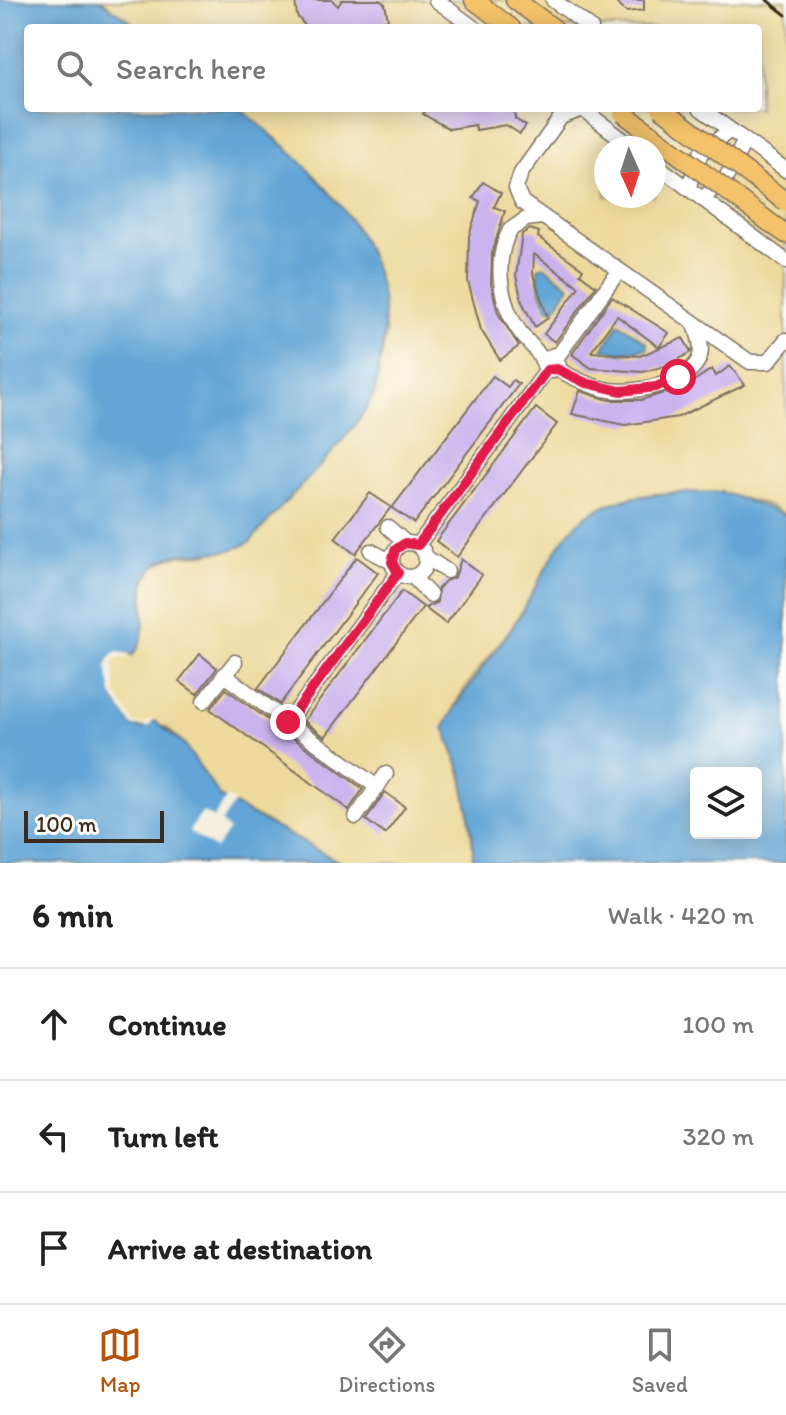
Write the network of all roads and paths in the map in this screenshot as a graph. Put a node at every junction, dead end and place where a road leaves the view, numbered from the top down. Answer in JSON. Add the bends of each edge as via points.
{"nodes":[{"id":1,"x":436,"y":0,"type":"edge"},
{"id":2,"x":474,"y":0,"type":"edge"},
{"id":3,"x":515,"y":0,"type":"edge"},
{"id":4,"x":553,"y":0,"type":"edge"},
{"id":5,"x":469,"y":24,"type":"edge"},
{"id":6,"x":506,"y":24,"type":"edge"},
{"id":7,"x":548,"y":24,"type":"edge"},
{"id":8,"x":586,"y":24,"type":"edge"},
{"id":9,"x":574,"y":112,"type":"edge"},
{"id":10,"x":585,"y":112,"type":"edge"},
{"id":11,"x":621,"y":112,"type":"edge"},
{"id":12,"x":666,"y":112,"type":"edge"},
{"id":13,"x":705,"y":112,"type":"edge"},
{"id":14,"x":730,"y":130,"type":"junction"},
{"id":15,"x":618,"y":136,"type":"edge"},
{"id":16,"x":745,"y":140,"type":"junction"},
{"id":17,"x":786,"y":170,"type":"edge"},
{"id":18,"x":666,"y":172,"type":"edge"},
{"id":19,"x":688,"y":188,"type":"junction"},
{"id":20,"x":702,"y":199,"type":"junction"},
{"id":21,"x":786,"y":202,"type":"edge"},
{"id":22,"x":542,"y":217,"type":"junction"},
{"id":23,"x":786,"y":234,"type":"edge"},
{"id":24,"x":786,"y":261,"type":"edge"},
{"id":25,"x":618,"y":272,"type":"junction"},
{"id":26,"x":695,"y":325,"type":"junction"},
{"id":27,"x":786,"y":340,"type":"edge"},
{"id":28,"x":551,"y":364,"type":"junction"},
{"id":29,"x":388,"y":527,"type":"dead end"},
{"id":30,"x":416,"y":548,"type":"junction"},
{"id":31,"x":371,"y":551,"type":"dead end"},
{"id":32,"x":395,"y":568,"type":"junction"},
{"id":33,"x":447,"y":571,"type":"dead end"},
{"id":34,"x":413,"y":577,"type":"junction"},
{"id":35,"x":430,"y":595,"type":"dead end"},
{"id":36,"x":235,"y":662,"type":"dead end"},
{"id":37,"x":224,"y":675,"type":"junction"},
{"id":38,"x":204,"y":701,"type":"dead end"},
{"id":39,"x":288,"y":722,"type":"junction"},
{"id":40,"x":386,"y":774,"type":"dead end"},
{"id":41,"x":377,"y":787,"type":"junction"},
{"id":42,"x":356,"y":817,"type":"dead end"}],
"edges":[{"from":1,"to":5,"type":"street"},
{"from":2,"to":6,"type":"main road"},
{"from":3,"to":7,"type":"main road"},
{"from":4,"to":8,"type":"street"},
{"from":9,"to":22,"type":"street","via":[[561,117],[518,177],[519,198]]},
{"from":10,"to":15,"type":"street"},
{"from":11,"to":23,"type":"main road","bridge":true},
{"from":12,"to":21,"type":"main road","bridge":true},
{"from":13,"to":14,"type":"street"},
{"from":14,"to":16,"type":"street"},
{"from":14,"to":19,"type":"street","via":[[701,153]]},
{"from":16,"to":17,"type":"street"},
{"from":16,"to":20,"type":"street","via":[[726,178]]},
{"from":18,"to":19,"type":"street"},
{"from":19,"to":20,"type":"street"},
{"from":20,"to":24,"type":"street"},
{"from":22,"to":25,"type":"street"},
{"from":22,"to":28,"type":"street","via":[[522,220],[510,230],[501,270],[511,318]]},
{"from":25,"to":26,"type":"street"},
{"from":25,"to":28,"type":"street"},
{"from":26,"to":27,"type":"street","via":[[756,365],[768,362]]},
{"from":26,"to":28,"type":"street","via":[[701,347],[698,361],[656,387],[609,390]]},
{"from":28,"to":30,"type":"street"},
{"from":29,"to":30,"type":"street"},
{"from":30,"to":32,"type":"street","via":[[395,550]]},
{"from":30,"to":33,"type":"street"},
{"from":30,"to":34,"type":"street","via":[[423,570]]},
{"from":31,"to":32,"type":"street"},
{"from":32,"to":34,"type":"street"},
{"from":32,"to":39,"type":"street"},
{"from":34,"to":35,"type":"street"},
{"from":36,"to":37,"type":"street"},
{"from":37,"to":38,"type":"street"},
{"from":37,"to":39,"type":"street"},
{"from":39,"to":41,"type":"street"},
{"from":40,"to":41,"type":"street"},
{"from":41,"to":42,"type":"street"}]}
